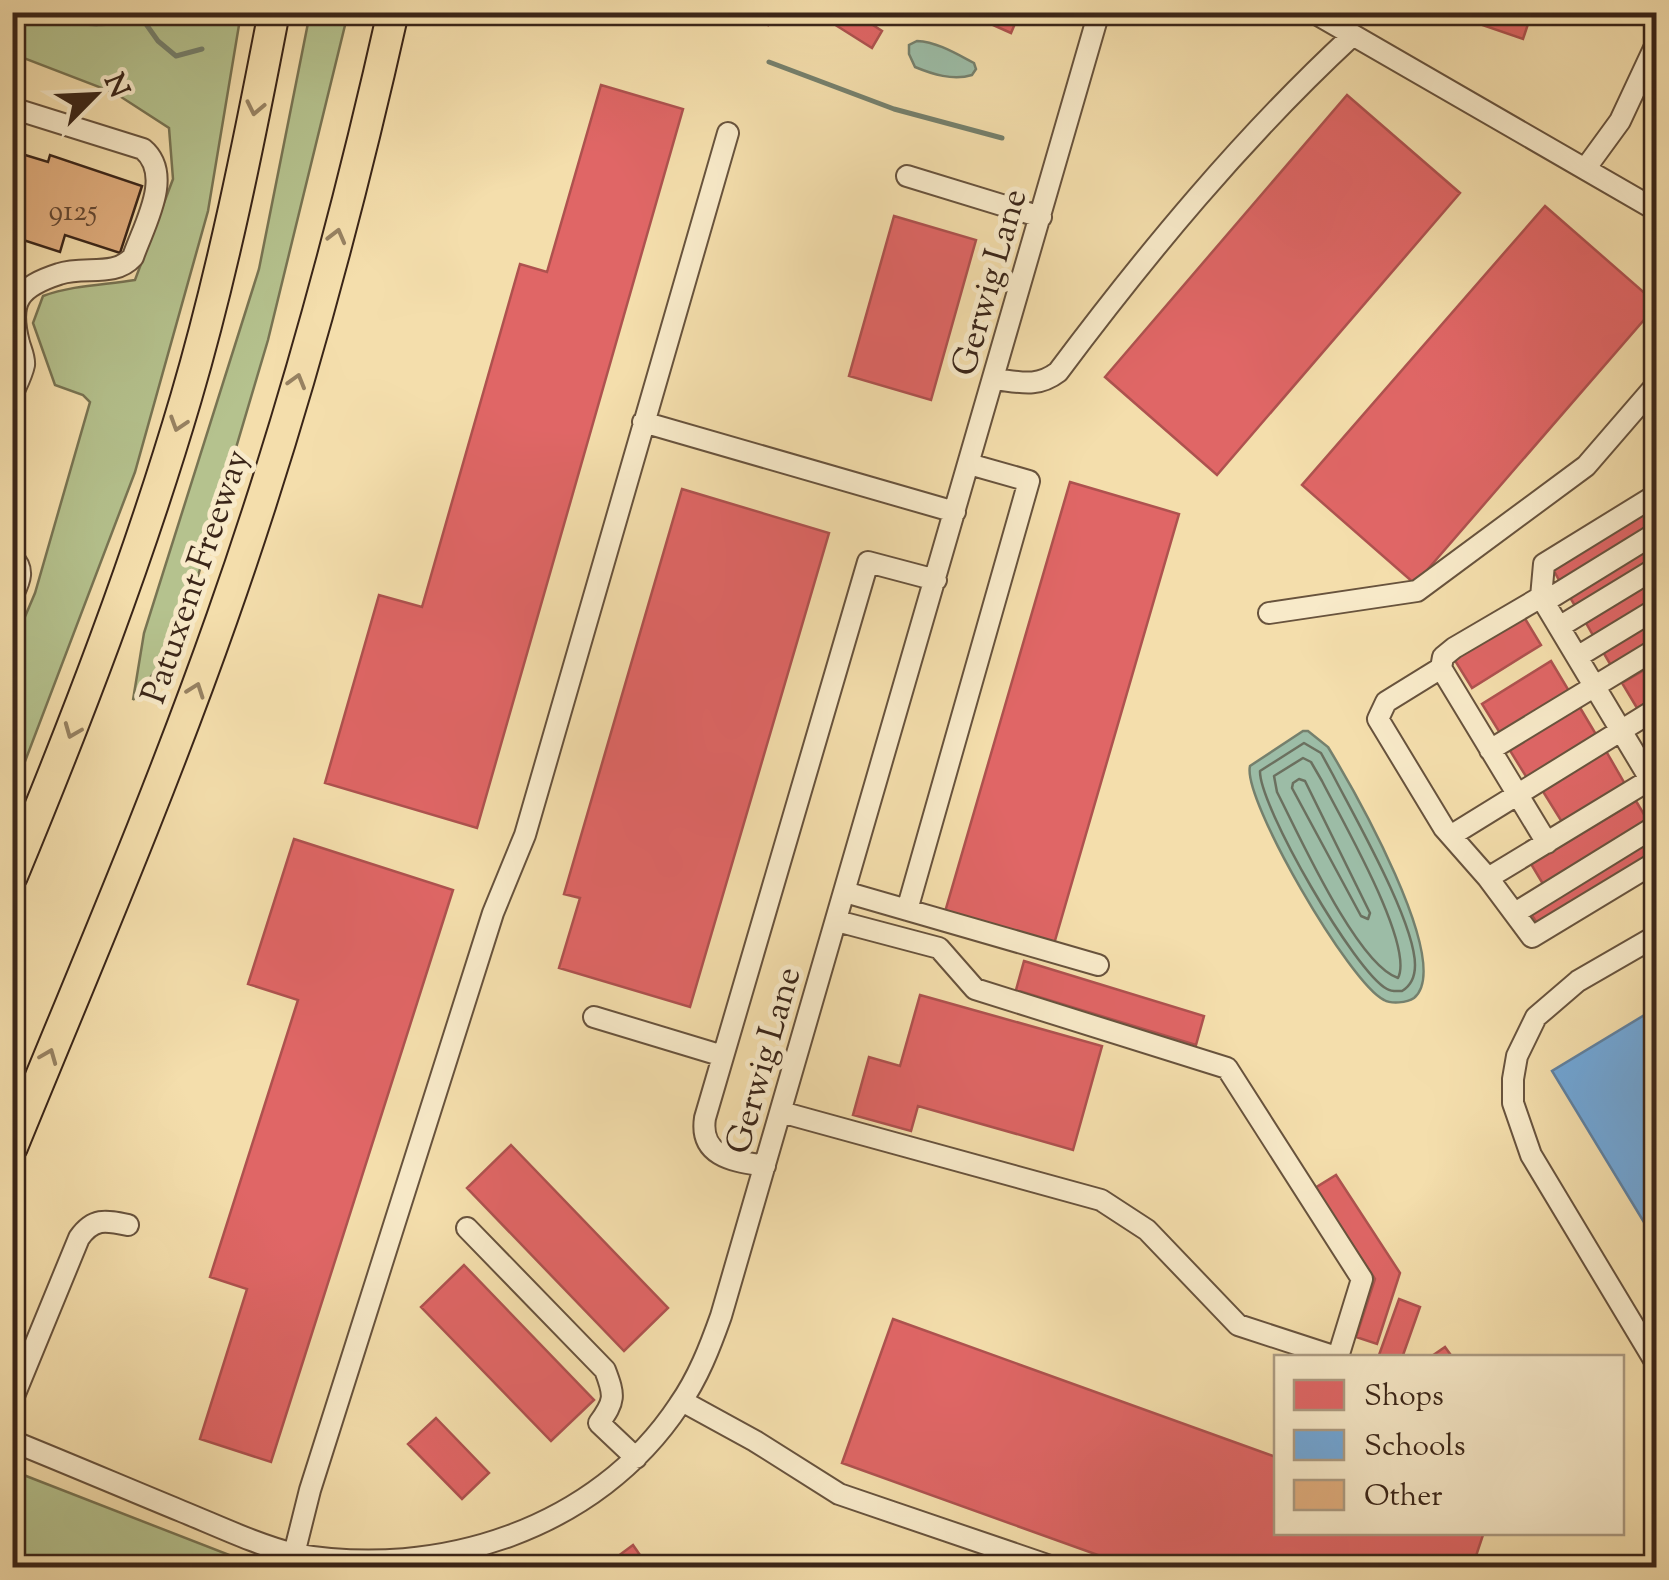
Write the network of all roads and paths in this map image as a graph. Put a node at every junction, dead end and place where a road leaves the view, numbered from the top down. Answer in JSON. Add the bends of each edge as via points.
{"nodes":[{"id":1,"x":274,"y":12,"type":"edge"},
{"id":2,"x":393,"y":12,"type":"edge"},
{"id":3,"x":1099,"y":12,"type":"edge"},
{"id":4,"x":1313,"y":12,"type":"edge"},
{"id":5,"x":1352,"y":36,"type":"junction"},
{"id":6,"x":1656,"y":44,"type":"edge"},
{"id":7,"x":12,"y":108,"type":"edge"},
{"id":8,"x":728,"y":133,"type":"dead end"},
{"id":9,"x":1585,"y":169,"type":"junction"},
{"id":10,"x":907,"y":176,"type":"dead end"},
{"id":11,"x":1656,"y":210,"type":"edge"},
{"id":12,"x":1040,"y":217,"type":"junction"},
{"id":13,"x":995,"y":379,"type":"junction"},
{"id":14,"x":1656,"y":385,"type":"edge"},
{"id":15,"x":12,"y":395,"type":"edge"},
{"id":16,"x":643,"y":422,"type":"junction"},
{"id":17,"x":970,"y":464,"type":"junction"},
{"id":18,"x":1656,"y":495,"type":"edge"},
{"id":19,"x":955,"y":512,"type":"junction"},
{"id":20,"x":1656,"y":533,"type":"edge"},
{"id":21,"x":12,"y":557,"type":"edge"},
{"id":22,"x":1656,"y":568,"type":"edge"},
{"id":23,"x":936,"y":580,"type":"junction"},
{"id":24,"x":12,"y":597,"type":"edge"},
{"id":25,"x":1542,"y":599,"type":"junction"},
{"id":26,"x":1656,"y":608,"type":"edge"},
{"id":27,"x":1269,"y":613,"type":"dead end"},
{"id":28,"x":1559,"y":627,"type":"junction"},
{"id":29,"x":1656,"y":649,"type":"edge"},
{"id":30,"x":1577,"y":657,"type":"junction"},
{"id":31,"x":1441,"y":668,"type":"junction"},
{"id":32,"x":1595,"y":686,"type":"junction"},
{"id":33,"x":1656,"y":709,"type":"edge"},
{"id":34,"x":1622,"y":730,"type":"junction"},
{"id":35,"x":1490,"y":750,"type":"junction"},
{"id":36,"x":1655,"y":781,"type":"edge"},
{"id":37,"x":1517,"y":794,"type":"junction"},
{"id":38,"x":1656,"y":826,"type":"edge"},
{"id":39,"x":1452,"y":835,"type":"junction"},
{"id":40,"x":1546,"y":843,"type":"junction"},
{"id":41,"x":1656,"y":862,"type":"edge"},
{"id":42,"x":12,"y":876,"type":"edge"},
{"id":43,"x":1488,"y":878,"type":"junction"},
{"id":44,"x":845,"y":892,"type":"junction"},
{"id":45,"x":907,"y":910,"type":"junction"},
{"id":46,"x":1515,"y":913,"type":"junction"},
{"id":47,"x":837,"y":921,"type":"junction"},
{"id":48,"x":1656,"y":936,"type":"edge"},
{"id":49,"x":1098,"y":965,"type":"dead end"},
{"id":50,"x":594,"y":1017,"type":"dead end"},
{"id":51,"x":723,"y":1056,"type":"junction"},
{"id":52,"x":782,"y":1112,"type":"junction"},
{"id":53,"x":12,"y":1147,"type":"edge"},
{"id":54,"x":765,"y":1166,"type":"junction"},
{"id":55,"x":128,"y":1225,"type":"dead end"},
{"id":56,"x":468,"y":1228,"type":"dead end"},
{"id":57,"x":1333,"y":1355,"type":"edge"},
{"id":58,"x":1340,"y":1355,"type":"edge"},
{"id":59,"x":1656,"y":1363,"type":"edge"},
{"id":60,"x":12,"y":1401,"type":"edge"},
{"id":61,"x":682,"y":1402,"type":"junction"},
{"id":62,"x":12,"y":1441,"type":"edge"},
{"id":63,"x":636,"y":1458,"type":"junction"},
{"id":64,"x":294,"y":1554,"type":"junction"},
{"id":65,"x":472,"y":1561,"type":"edge"},
{"id":66,"x":1056,"y":1568,"type":"edge"}],
"edges":[{"from":1,"to":42,"type":"highway","name":"Patuxent Freeway","one_way":true,"via":[[186,397],[125,590]]},
{"from":53,"to":2,"type":"highway","name":"Patuxent Freeway","one_way":true,"via":[[174,747],[250,535],[312,330]]},
{"from":3,"to":12,"type":"street","name":"Gerwig Lane"},
{"from":4,"to":5,"type":"street"},
{"from":5,"to":9,"type":"street"},
{"from":5,"to":13,"type":"street","via":[[1298,86],[1132,274],[1058,372],[1033,384]]},
{"from":6,"to":9,"type":"street","via":[[1620,120]]},
{"from":7,"to":15,"type":"street","via":[[143,149],[158,172],[128,263],[62,272],[16,300],[24,363]]},
{"from":8,"to":16,"type":"street"},
{"from":9,"to":11,"type":"street"},
{"from":10,"to":12,"type":"street"},
{"from":12,"to":13,"type":"street","name":"Gerwig Lane"},
{"from":13,"to":17,"type":"street","name":"Gerwig Lane"},
{"from":14,"to":27,"type":"street","via":[[1586,466],[1417,591]]},
{"from":16,"to":19,"type":"street"},
{"from":16,"to":64,"type":"street","via":[[526,834],[481,950]]},
{"from":17,"to":19,"type":"street","name":"Gerwig Lane"},
{"from":17,"to":45,"type":"street","via":[[1029,481]]},
{"from":18,"to":25,"type":"street","via":[[1544,564]]},
{"from":19,"to":23,"type":"street","name":"Gerwig Lane"},
{"from":20,"to":25,"type":"street"},
{"from":21,"to":24,"type":"street","via":[[21,575]]},
{"from":22,"to":28,"type":"street"},
{"from":23,"to":44,"type":"street","name":"Gerwig Lane"},
{"from":23,"to":51,"type":"street","via":[[868,562]]},
{"from":25,"to":28,"type":"street"},
{"from":25,"to":31,"type":"street","via":[[1454,648]]},
{"from":26,"to":30,"type":"street"},
{"from":28,"to":30,"type":"street"},
{"from":29,"to":32,"type":"street"},
{"from":30,"to":32,"type":"street"},
{"from":31,"to":35,"type":"street"},
{"from":31,"to":39,"type":"street","via":[[1386,702],[1378,719]]},
{"from":32,"to":34,"type":"street"},
{"from":32,"to":35,"type":"street"},
{"from":33,"to":34,"type":"street"},
{"from":34,"to":36,"type":"street"},
{"from":34,"to":37,"type":"street"},
{"from":35,"to":37,"type":"street"},
{"from":36,"to":40,"type":"street"},
{"from":37,"to":39,"type":"street"},
{"from":37,"to":40,"type":"street"},
{"from":38,"to":46,"type":"street"},
{"from":39,"to":43,"type":"street"},
{"from":40,"to":43,"type":"street"},
{"from":41,"to":46,"type":"street","via":[[1532,937]]},
{"from":43,"to":46,"type":"street"},
{"from":44,"to":45,"type":"street"},
{"from":44,"to":47,"type":"street","name":"Gerwig Lane"},
{"from":45,"to":49,"type":"street"},
{"from":47,"to":52,"type":"street","name":"Gerwig Lane"},
{"from":47,"to":58,"type":"street","via":[[939,948],[975,990],[1227,1068],[1362,1279]]},
{"from":48,"to":59,"type":"street","via":[[1578,981],[1536,1017],[1516,1056],[1513,1091],[1531,1155]]},
{"from":50,"to":51,"type":"street"},
{"from":51,"to":54,"type":"street","via":[[705,1139],[719,1156]]},
{"from":52,"to":54,"type":"street","name":"Gerwig Lane"},
{"from":52,"to":57,"type":"street","via":[[1100,1200],[1148,1230],[1238,1325]]},
{"from":54,"to":61,"type":"street","name":"Gerwig Lane","via":[[721,1316]]},
{"from":55,"to":60,"type":"street","via":[[95,1222],[79,1238]]},
{"from":56,"to":63,"type":"street","via":[[605,1370],[612,1404],[599,1423]]},
{"from":61,"to":63,"type":"street","name":"Gerwig Lane"},
{"from":61,"to":66,"type":"street","via":[[839,1494]]},
{"from":62,"to":64,"type":"street","name":"Gerwig Lane"},
{"from":63,"to":65,"type":"street","name":"Gerwig Lane","via":[[583,1503]]},
{"from":64,"to":65,"type":"street","name":"Gerwig Lane","via":[[369,1564]]}]}
